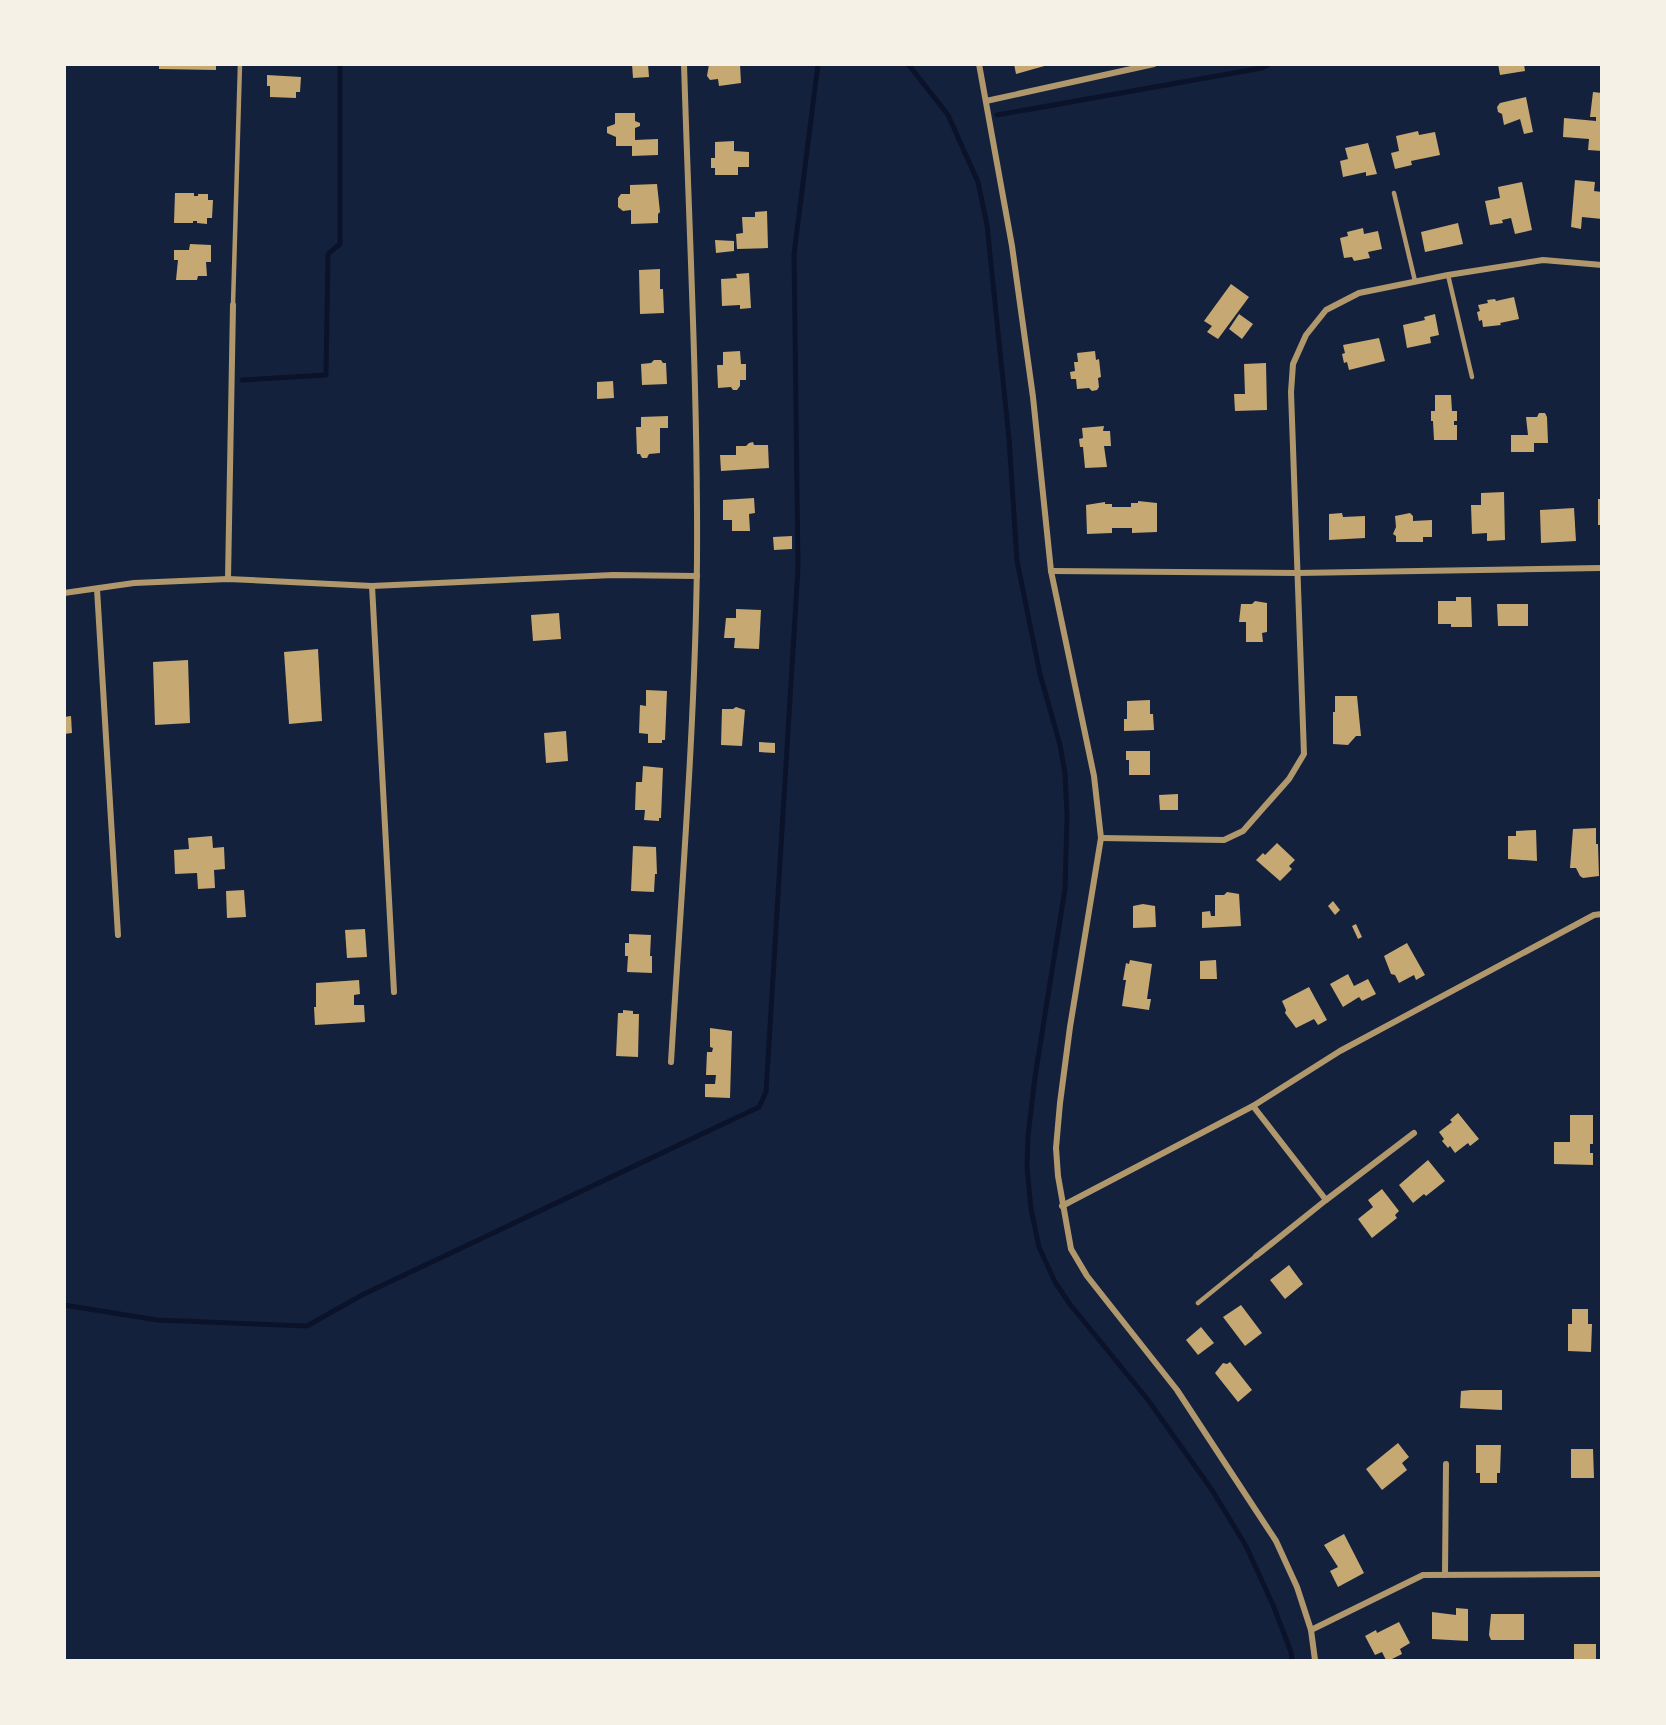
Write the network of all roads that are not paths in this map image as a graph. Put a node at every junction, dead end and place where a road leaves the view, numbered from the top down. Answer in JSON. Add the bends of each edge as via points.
{"nodes":[{"id":1,"x":240,"y":64,"type":"edge"},
{"id":2,"x":684,"y":64,"type":"edge"},
{"id":3,"x":979,"y":64,"type":"edge"},
{"id":4,"x":1154,"y":64,"type":"edge"},
{"id":5,"x":986,"y":101,"type":"junction"},
{"id":6,"x":1394,"y":193,"type":"dead end"},
{"id":7,"x":1602,"y":265,"type":"edge"},
{"id":8,"x":1448,"y":275,"type":"junction"},
{"id":9,"x":1415,"y":281,"type":"junction"},
{"id":10,"x":233,"y":305,"type":"joint"},
{"id":11,"x":1472,"y":377,"type":"dead end"},
{"id":12,"x":1602,"y":568,"type":"edge"},
{"id":13,"x":1051,"y":571,"type":"junction"},
{"id":14,"x":1297,"y":573,"type":"junction"},
{"id":15,"x":697,"y":576,"type":"junction"},
{"id":16,"x":228,"y":579,"type":"junction"},
{"id":17,"x":372,"y":586,"type":"junction"},
{"id":18,"x":97,"y":589,"type":"junction"},
{"id":19,"x":64,"y":593,"type":"edge"},
{"id":20,"x":1101,"y":838,"type":"junction"},
{"id":21,"x":1602,"y":914,"type":"edge"},
{"id":22,"x":118,"y":935,"type":"dead end"},
{"id":23,"x":394,"y":992,"type":"dead end"},
{"id":24,"x":672,"y":1062,"type":"dead end"},
{"id":25,"x":1253,"y":1106,"type":"junction"},
{"id":26,"x":1414,"y":1133,"type":"dead end"},
{"id":27,"x":1326,"y":1200,"type":"junction"},
{"id":28,"x":1062,"y":1206,"type":"junction"},
{"id":29,"x":1256,"y":1256,"type":"joint"},
{"id":30,"x":1198,"y":1303,"type":"dead end"},
{"id":31,"x":1446,"y":1464,"type":"dead end"},
{"id":32,"x":1602,"y":1574,"type":"edge"},
{"id":33,"x":1445,"y":1575,"type":"junction"},
{"id":34,"x":1311,"y":1630,"type":"junction"},
{"id":35,"x":1315,"y":1660,"type":"edge"}],
"edges":[{"from":1,"to":10,"type":"lane"},
{"from":2,"to":15,"type":"street"},
{"from":3,"to":5,"type":"street"},
{"from":4,"to":5,"type":"street"},
{"from":5,"to":13,"type":"street","via":[[1033,397]]},
{"from":6,"to":9,"type":"lane"},
{"from":7,"to":8,"type":"street","via":[[1543,260]]},
{"from":8,"to":9,"type":"street"},
{"from":8,"to":11,"type":"lane"},
{"from":9,"to":14,"type":"street","via":[[1359,293],[1326,310],[1306,335],[1293,364]]},
{"from":10,"to":16,"type":"street"},
{"from":12,"to":14,"type":"street"},
{"from":13,"to":14,"type":"street"},
{"from":13,"to":20,"type":"street","via":[[1094,776]]},
{"from":14,"to":20,"type":"street","via":[[1304,754],[1289,779],[1243,831],[1224,840]]},
{"from":15,"to":17,"type":"street","via":[[613,575]]},
{"from":15,"to":24,"type":"street"},
{"from":16,"to":17,"type":"street"},
{"from":16,"to":18,"type":"street","via":[[134,583]]},
{"from":17,"to":23,"type":"street"},
{"from":18,"to":19,"type":"street"},
{"from":18,"to":22,"type":"street"},
{"from":20,"to":28,"type":"street","via":[[1060,1102],[1056,1148]]},
{"from":21,"to":25,"type":"street","via":[[1340,1051]]},
{"from":25,"to":27,"type":"street"},
{"from":25,"to":28,"type":"street"},
{"from":26,"to":27,"type":"street"},
{"from":27,"to":29,"type":"street"},
{"from":28,"to":34,"type":"street","via":[[1071,1249],[1087,1276],[1176,1390],[1276,1541]]},
{"from":29,"to":30,"type":"lane"},
{"from":31,"to":33,"type":"street"},
{"from":32,"to":33,"type":"street"},
{"from":33,"to":34,"type":"street","via":[[1423,1575]]},
{"from":34,"to":35,"type":"street"}]}
